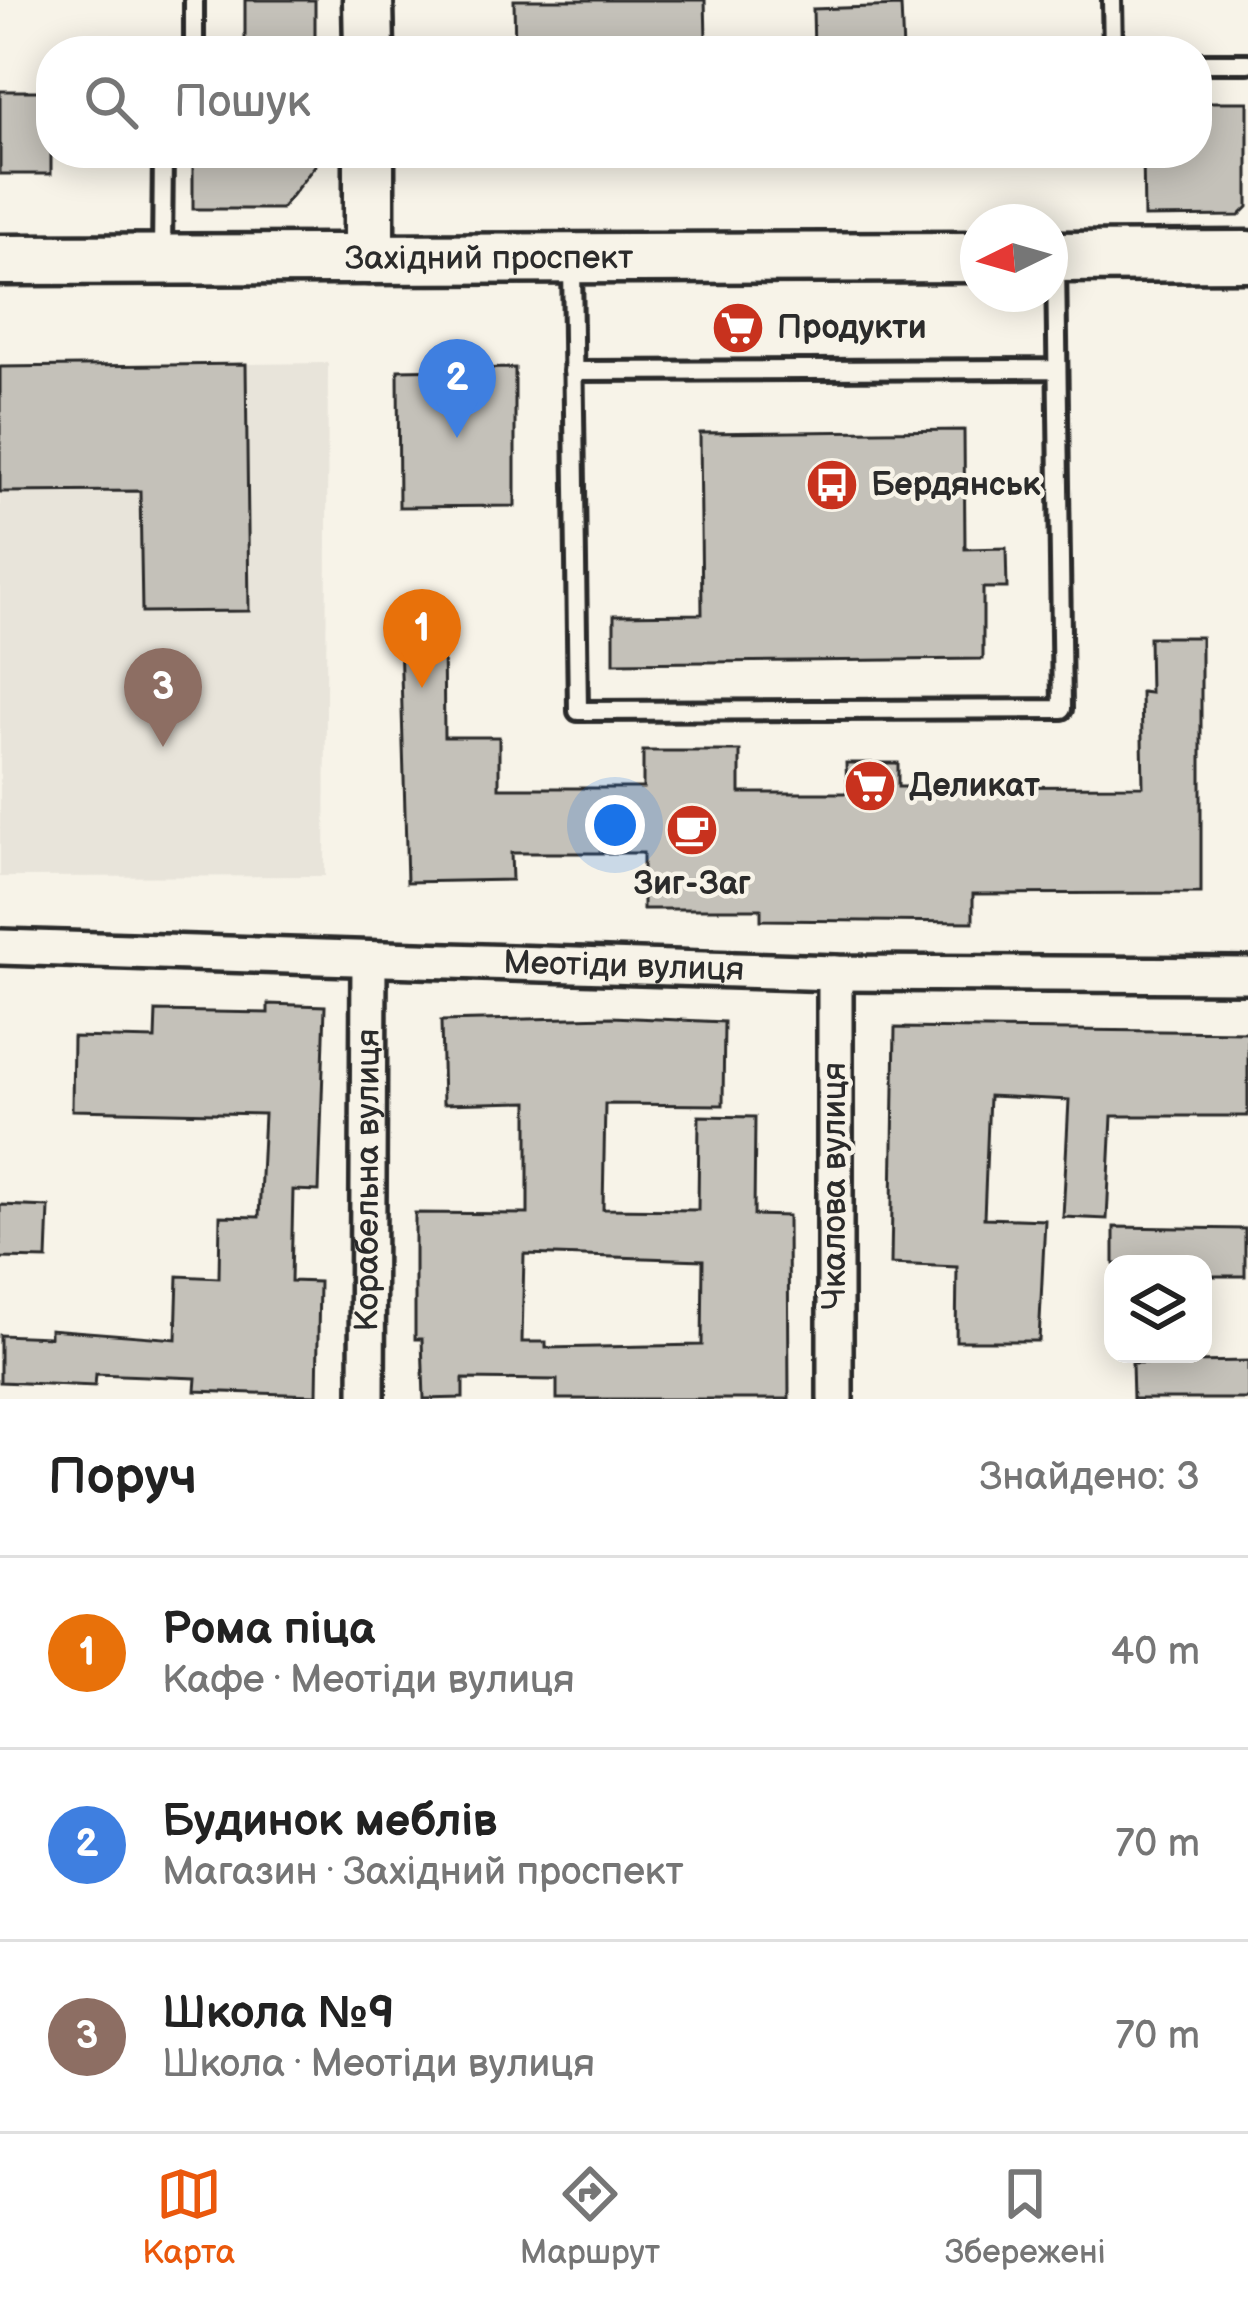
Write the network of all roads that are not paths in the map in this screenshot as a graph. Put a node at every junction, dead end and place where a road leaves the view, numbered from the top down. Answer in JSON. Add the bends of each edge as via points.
{"nodes":[{"id":1,"x":194,"y":0,"type":"edge"},
{"id":2,"x":368,"y":0,"type":"edge"},
{"id":3,"x":1112,"y":0,"type":"edge"},
{"id":4,"x":194,"y":36,"type":"edge"},
{"id":5,"x":368,"y":36,"type":"edge"},
{"id":6,"x":1113,"y":36,"type":"edge"},
{"id":7,"x":1212,"y":63,"type":"edge"},
{"id":8,"x":1248,"y":63,"type":"edge"},
{"id":9,"x":163,"y":168,"type":"edge"},
{"id":10,"x":369,"y":168,"type":"edge"},
{"id":11,"x":1068,"y":256,"type":"edge"},
{"id":12,"x":1248,"y":256,"type":"edge"},
{"id":13,"x":960,"y":257,"type":"edge"},
{"id":14,"x":572,"y":258,"type":"junction"},
{"id":15,"x":162,"y":259,"type":"junction"},
{"id":16,"x":369,"y":259,"type":"junction"},
{"id":17,"x":0,"y":260,"type":"edge"},
{"id":18,"x":1055,"y":312,"type":"edge"},
{"id":19,"x":1058,"y":369,"type":"junction"},
{"id":20,"x":573,"y":370,"type":"junction"},
{"id":21,"x":0,"y":947,"type":"edge"},
{"id":22,"x":369,"y":959,"type":"junction"},
{"id":23,"x":836,"y":973,"type":"junction"},
{"id":24,"x":1248,"y":975,"type":"edge"},
{"id":25,"x":367,"y":1399,"type":"edge"},
{"id":26,"x":835,"y":1399,"type":"edge"}],
"edges":[{"from":1,"to":4,"type":"lane"},
{"from":2,"to":5,"type":"main road"},
{"from":3,"to":6,"type":"lane"},
{"from":7,"to":8,"type":"lane"},
{"from":9,"to":15,"type":"lane"},
{"from":10,"to":16,"type":"main road"},
{"from":11,"to":12,"type":"main road"},
{"from":13,"to":14,"type":"main road","name":"Західний проспект"},
{"from":14,"to":16,"type":"main road","name":"Західний проспект"},
{"from":14,"to":20,"type":"lane"},
{"from":15,"to":16,"type":"main road","name":"Західний проспект"},
{"from":15,"to":17,"type":"main road","name":"Західний проспект"},
{"from":18,"to":19,"type":"lane"},
{"from":19,"to":20,"type":"lane"},
{"from":19,"to":20,"type":"lane","via":[[1062,710],[813,712],[578,711]]},
{"from":21,"to":22,"type":"street","name":"Меотіди вулиця"},
{"from":22,"to":23,"type":"street","name":"Меотіди вулиця"},
{"from":22,"to":25,"type":"street","name":"Корабельна вулиця"},
{"from":23,"to":24,"type":"street","name":"Меотіди вулиця"},
{"from":23,"to":26,"type":"street","name":"Чкалова вулиця"}]}
